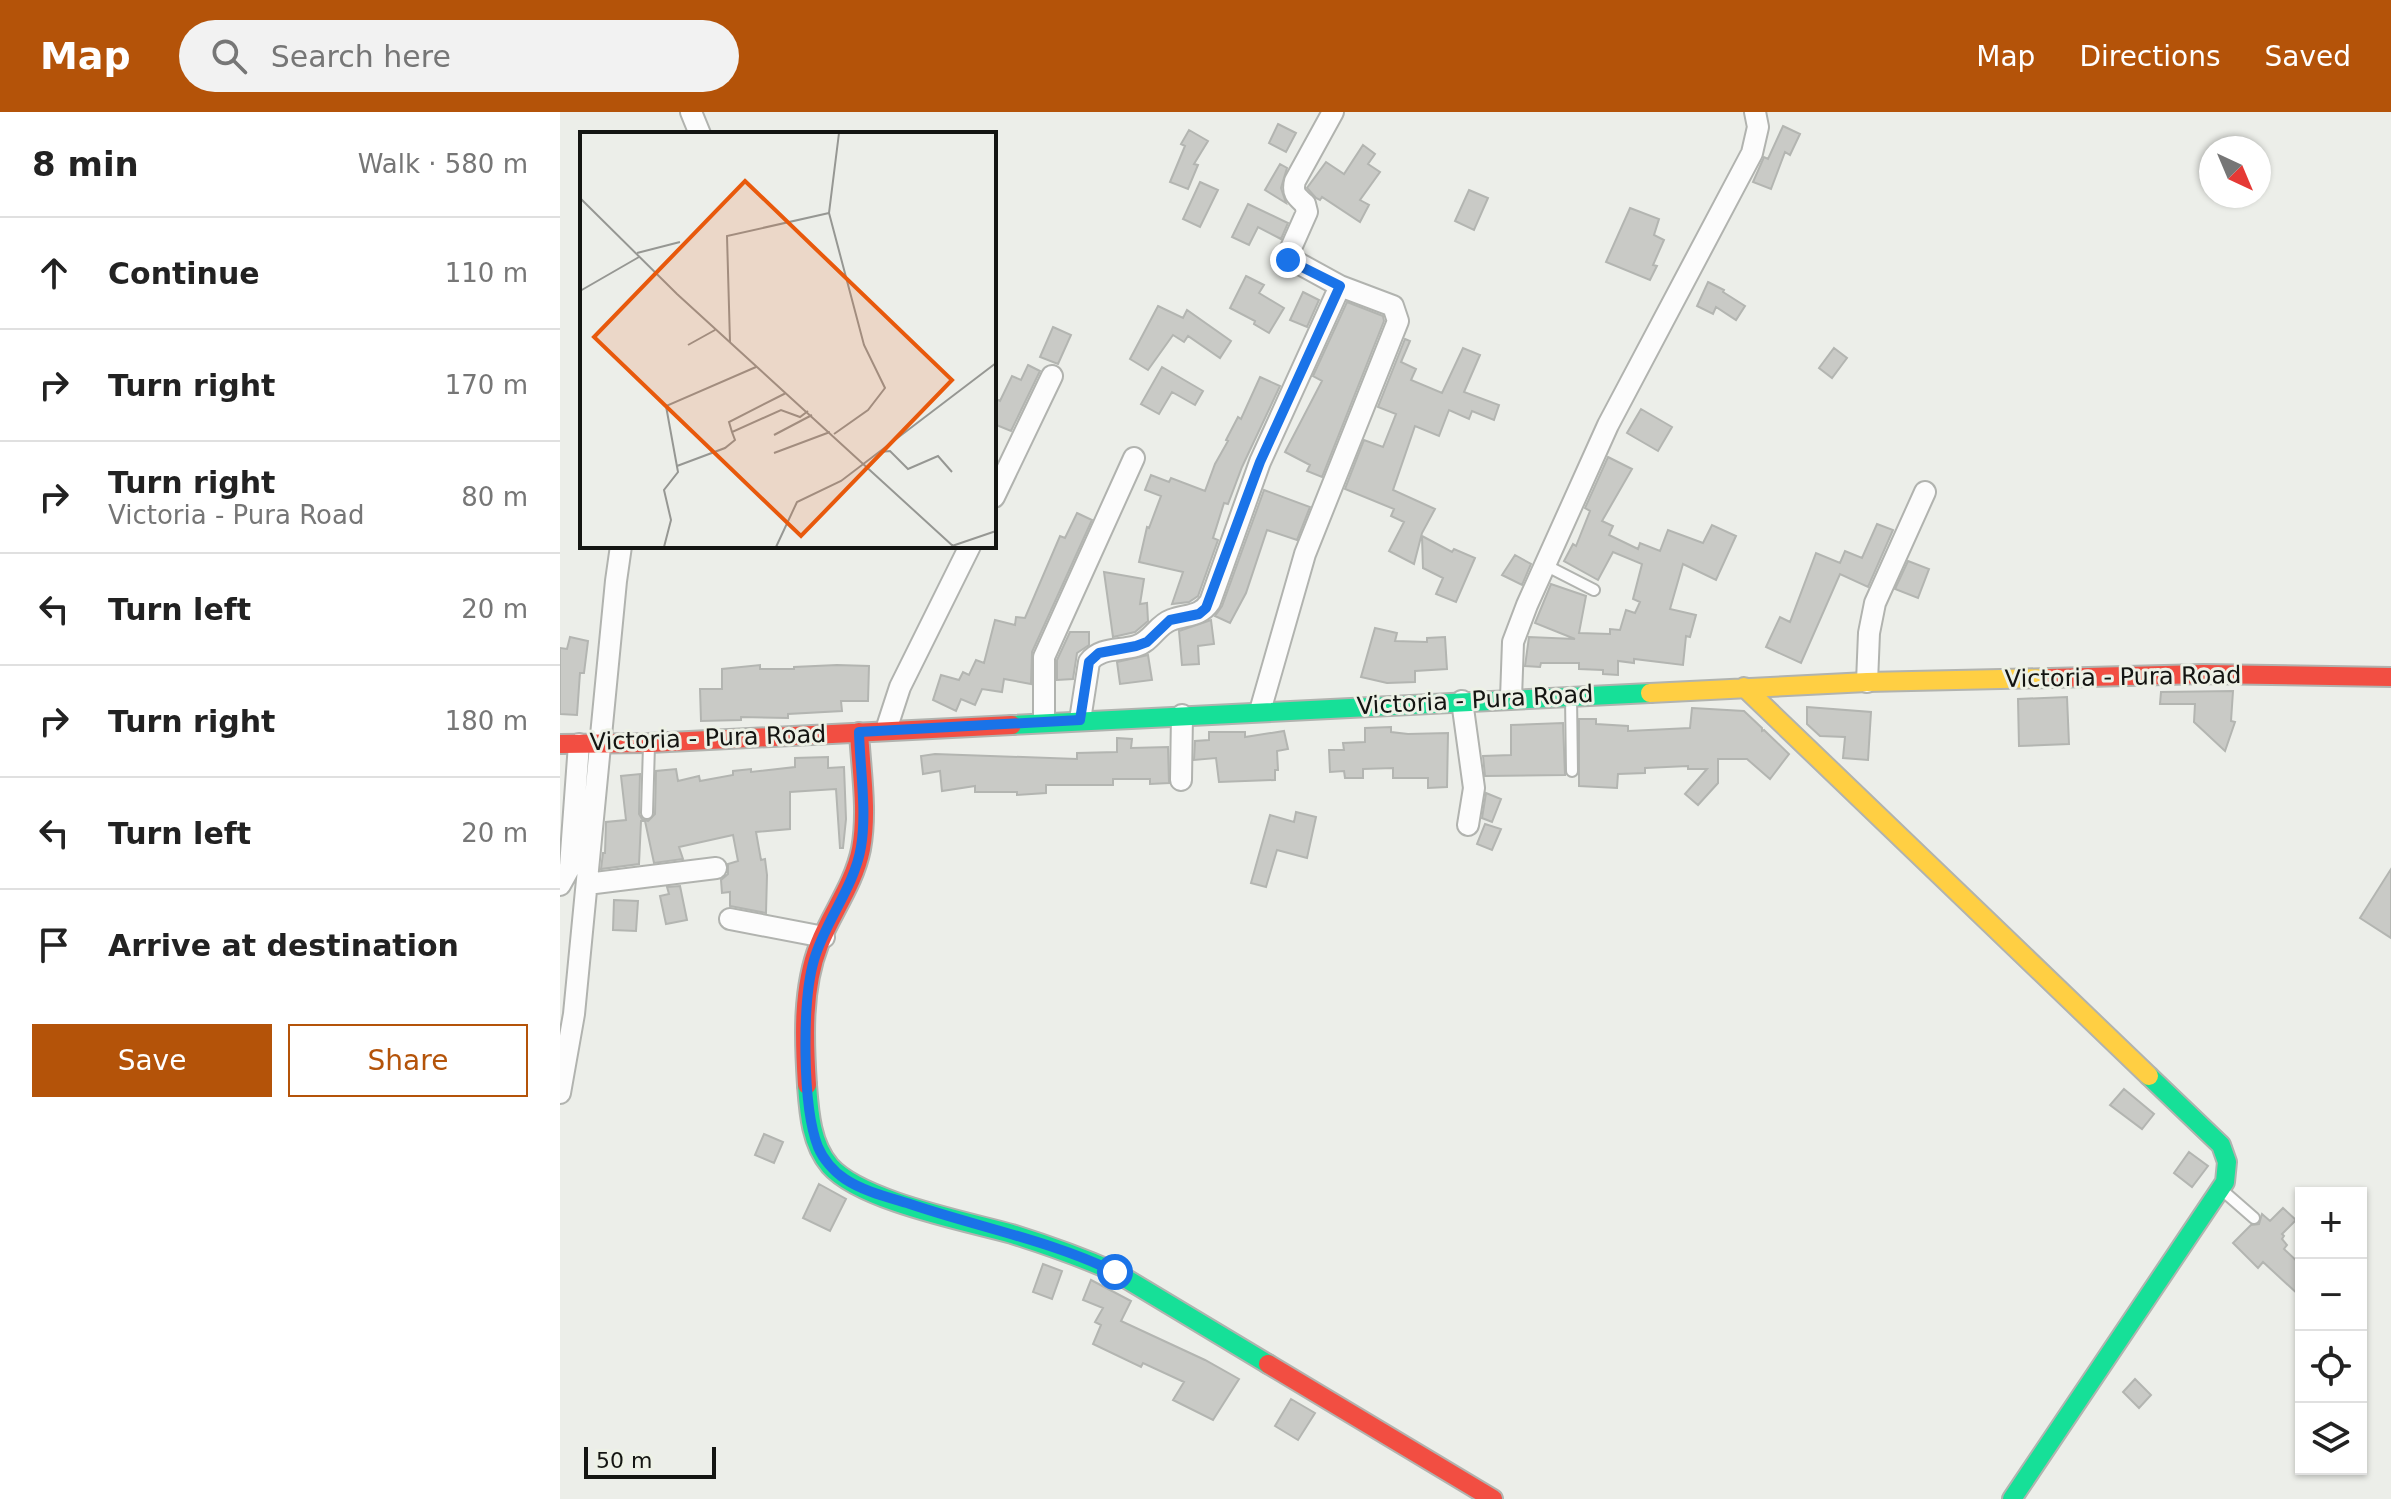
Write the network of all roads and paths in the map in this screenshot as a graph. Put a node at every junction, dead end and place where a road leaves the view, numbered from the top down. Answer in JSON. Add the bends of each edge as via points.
{"nodes":[{"id":1,"x":691,"y":112,"type":"edge"},
{"id":2,"x":1333,"y":112,"type":"edge"},
{"id":3,"x":1755,"y":112,"type":"edge"},
{"id":4,"x":699,"y":132,"type":"edge"},
{"id":5,"x":1340,"y":286,"type":"junction"},
{"id":6,"x":1052,"y":376,"type":"dead end"},
{"id":7,"x":1134,"y":458,"type":"dead end"},
{"id":8,"x":1925,"y":492,"type":"dead end"},
{"id":9,"x":996,"y":493,"type":"edge"},
{"id":10,"x":621,"y":548,"type":"edge"},
{"id":11,"x":969,"y":548,"type":"edge"},
{"id":12,"x":1545,"y":565,"type":"junction"},
{"id":13,"x":1594,"y":590,"type":"dead end"},
{"id":14,"x":2391,"y":677,"type":"edge"},
{"id":15,"x":1867,"y":682,"type":"junction"},
{"id":16,"x":1744,"y":687,"type":"junction"},
{"id":17,"x":1570,"y":695,"type":"junction"},
{"id":18,"x":1511,"y":698,"type":"junction"},
{"id":19,"x":1462,"y":701,"type":"junction"},
{"id":20,"x":1260,"y":711,"type":"junction"},
{"id":21,"x":1182,"y":715,"type":"junction"},
{"id":22,"x":1080,"y":720,"type":"junction"},
{"id":23,"x":1044,"y":722,"type":"junction"},
{"id":24,"x":886,"y":730,"type":"junction"},
{"id":25,"x":859,"y":732,"type":"junction"},
{"id":26,"x":601,"y":743,"type":"junction"},
{"id":27,"x":649,"y":743,"type":"junction"},
{"id":28,"x":570,"y":744,"type":"edge"},
{"id":29,"x":1572,"y":771,"type":"dead end"},
{"id":30,"x":1181,"y":780,"type":"dead end"},
{"id":31,"x":647,"y":813,"type":"dead end"},
{"id":32,"x":1468,"y":825,"type":"dead end"},
{"id":33,"x":716,"y":868,"type":"dead end"},
{"id":34,"x":587,"y":884,"type":"junction"},
{"id":35,"x":560,"y":885,"type":"edge"},
{"id":36,"x":730,"y":919,"type":"dead end"},
{"id":37,"x":824,"y":937,"type":"junction"},
{"id":38,"x":560,"y":1093,"type":"edge"},
{"id":39,"x":2220,"y":1189,"type":"junction"},
{"id":40,"x":2254,"y":1218,"type":"dead end"},
{"id":41,"x":1493,"y":1499,"type":"edge"},
{"id":42,"x":2012,"y":1499,"type":"edge"}],
"edges":[{"from":1,"to":4,"type":"street"},
{"from":2,"to":5,"type":"street","via":[[1295,181],[1293,189],[1307,212],[1287,257]]},
{"from":3,"to":12,"type":"street","via":[[1758,127],[1752,153],[1608,425]]},
{"from":5,"to":20,"type":"street","via":[[1393,306],[1398,321],[1305,554]]},
{"from":5,"to":22,"type":"street","via":[[1260,462],[1210,602],[1199,614],[1170,620],[1147,642],[1093,657]]},
{"from":6,"to":9,"type":"street"},
{"from":7,"to":23,"type":"street","via":[[1044,657]]},
{"from":8,"to":15,"type":"street","via":[[1875,603]]},
{"from":10,"to":26,"type":"street"},
{"from":11,"to":24,"type":"street","via":[[900,687]]},
{"from":12,"to":13,"type":"lane"},
{"from":12,"to":18,"type":"street","via":[[1513,642]]},
{"from":14,"to":15,"type":"street","name":"Victoria - Pura Road","via":[[2203,674]]},
{"from":15,"to":16,"type":"street","name":"Victoria - Pura Road"},
{"from":16,"to":17,"type":"street","name":"Victoria - Pura Road"},
{"from":16,"to":39,"type":"street","via":[[2221,1145],[2227,1162]]},
{"from":17,"to":18,"type":"street","name":"Victoria - Pura Road"},
{"from":17,"to":29,"type":"lane"},
{"from":18,"to":19,"type":"street","name":"Victoria - Pura Road"},
{"from":19,"to":20,"type":"street","name":"Victoria - Pura Road"},
{"from":19,"to":32,"type":"street","via":[[1474,788]]},
{"from":20,"to":21,"type":"street","name":"Victoria - Pura Road"},
{"from":21,"to":22,"type":"street","name":"Victoria - Pura Road"},
{"from":21,"to":30,"type":"street"},
{"from":22,"to":23,"type":"street","name":"Victoria - Pura Road"},
{"from":23,"to":24,"type":"street","name":"Victoria - Pura Road"},
{"from":24,"to":25,"type":"street","name":"Victoria - Pura Road"},
{"from":25,"to":27,"type":"street","name":"Victoria - Pura Road"},
{"from":25,"to":37,"type":"street","via":[[861,847]]},
{"from":26,"to":27,"type":"street","name":"Victoria - Pura Road"},
{"from":26,"to":28,"type":"street","name":"Victoria - Pura Road"},
{"from":26,"to":34,"type":"street"},
{"from":27,"to":31,"type":"lane"},
{"from":28,"to":35,"type":"street","via":[[570,867]]},
{"from":33,"to":34,"type":"street"},
{"from":34,"to":38,"type":"street"},
{"from":36,"to":37,"type":"street"},
{"from":37,"to":41,"type":"street","via":[[808,989],[806,1050],[818,1147],[831,1168],[846,1180],[943,1216],[1104,1266]]},
{"from":39,"to":40,"type":"lane"},
{"from":39,"to":42,"type":"street"}]}
